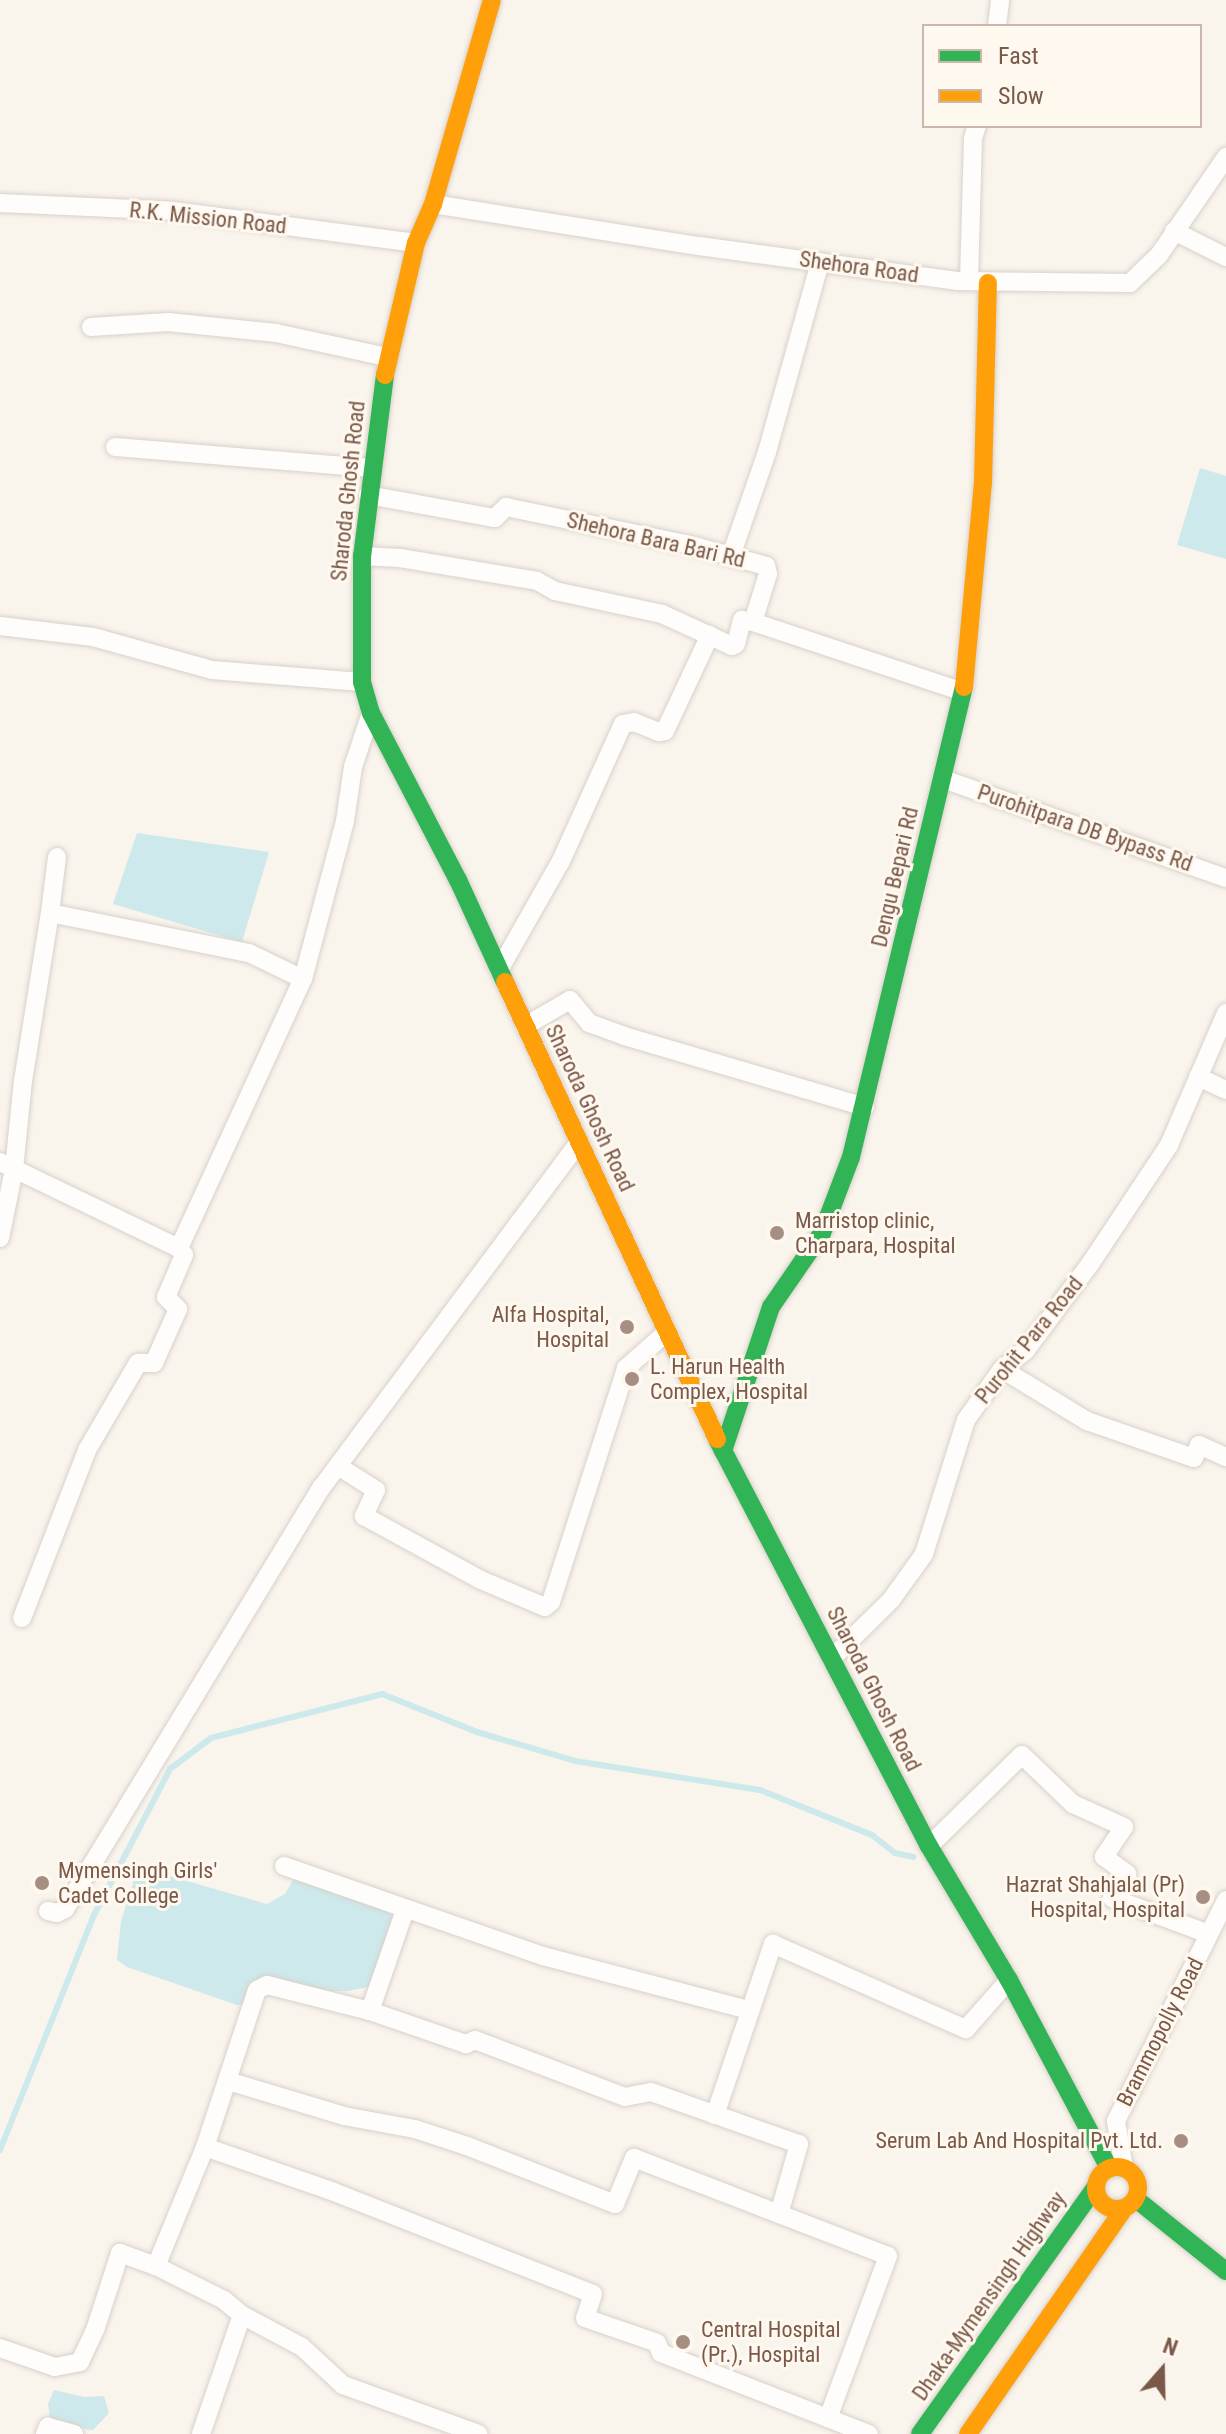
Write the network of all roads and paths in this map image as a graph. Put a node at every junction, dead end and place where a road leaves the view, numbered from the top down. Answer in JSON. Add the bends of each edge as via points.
{"nodes":[{"id":1,"x":492,"y":0,"type":"edge"},
{"id":2,"x":1000,"y":0,"type":"edge"},
{"id":3,"x":997,"y":24,"type":"edge"},
{"id":4,"x":976,"y":128,"type":"edge"},
{"id":5,"x":1226,"y":157,"type":"edge"},
{"id":6,"x":0,"y":203,"type":"edge"},
{"id":7,"x":433,"y":204,"type":"junction"},
{"id":8,"x":1174,"y":231,"type":"junction"},
{"id":9,"x":416,"y":243,"type":"junction"},
{"id":10,"x":1226,"y":257,"type":"edge"},
{"id":11,"x":820,"y":262,"type":"junction"},
{"id":12,"x":969,"y":281,"type":"junction"},
{"id":13,"x":988,"y":283,"type":"junction"},
{"id":14,"x":91,"y":327,"type":"dead end"},
{"id":15,"x":387,"y":357,"type":"junction"},
{"id":16,"x":115,"y":447,"type":"dead end"},
{"id":17,"x":372,"y":468,"type":"junction"},
{"id":18,"x":368,"y":495,"type":"junction"},
{"id":19,"x":362,"y":556,"type":"junction"},
{"id":20,"x":731,"y":556,"type":"junction"},
{"id":21,"x":753,"y":622,"type":"junction"},
{"id":22,"x":0,"y":626,"type":"edge"},
{"id":23,"x":710,"y":635,"type":"junction"},
{"id":24,"x":362,"y":682,"type":"junction"},
{"id":25,"x":963,"y":692,"type":"junction"},
{"id":26,"x":371,"y":713,"type":"junction"},
{"id":27,"x":943,"y":779,"type":"junction"},
{"id":28,"x":57,"y":857,"type":"dead end"},
{"id":29,"x":1226,"y":878,"type":"edge"},
{"id":30,"x":50,"y":913,"type":"junction"},
{"id":31,"x":499,"y":970,"type":"junction"},
{"id":32,"x":303,"y":979,"type":"junction"},
{"id":33,"x":1226,"y":1013,"type":"edge"},
{"id":34,"x":525,"y":1026,"type":"junction"},
{"id":35,"x":1198,"y":1077,"type":"junction"},
{"id":36,"x":1226,"y":1090,"type":"edge"},
{"id":37,"x":865,"y":1107,"type":"junction"},
{"id":38,"x":579,"y":1142,"type":"junction"},
{"id":39,"x":7,"y":1165,"type":"edge"},
{"id":40,"x":0,"y":1238,"type":"edge"},
{"id":41,"x":179,"y":1248,"type":"junction"},
{"id":42,"x":667,"y":1332,"type":"junction"},
{"id":43,"x":1002,"y":1369,"type":"junction"},
{"id":44,"x":723,"y":1451,"type":"junction"},
{"id":45,"x":1226,"y":1457,"type":"edge"},
{"id":46,"x":338,"y":1466,"type":"junction"},
{"id":47,"x":22,"y":1618,"type":"dead end"},
{"id":48,"x":831,"y":1659,"type":"junction"},
{"id":49,"x":929,"y":1846,"type":"junction"},
{"id":50,"x":284,"y":1866,"type":"dead end"},
{"id":51,"x":1226,"y":1900,"type":"edge"},
{"id":52,"x":405,"y":1910,"type":"junction"},
{"id":53,"x":48,"y":1911,"type":"dead end"},
{"id":54,"x":1209,"y":1934,"type":"junction"},
{"id":55,"x":1009,"y":1980,"type":"junction"},
{"id":56,"x":749,"y":2010,"type":"junction"},
{"id":57,"x":370,"y":2011,"type":"junction"},
{"id":58,"x":228,"y":2081,"type":"junction"},
{"id":59,"x":715,"y":2115,"type":"junction"},
{"id":60,"x":205,"y":2147,"type":"junction"},
{"id":61,"x":1117,"y":2168,"type":"junction"},
{"id":62,"x":1096,"y":2186,"type":"junction"},
{"id":63,"x":1130,"y":2204,"type":"junction"},
{"id":64,"x":779,"y":2214,"type":"junction"},
{"id":65,"x":156,"y":2266,"type":"junction"},
{"id":66,"x":1226,"y":2271,"type":"edge"},
{"id":67,"x":242,"y":2315,"type":"junction"},
{"id":68,"x":0,"y":2348,"type":"edge"},
{"id":69,"x":828,"y":2418,"type":"junction"},
{"id":70,"x":45,"y":2434,"type":"edge"},
{"id":71,"x":74,"y":2434,"type":"edge"},
{"id":72,"x":201,"y":2434,"type":"edge"},
{"id":73,"x":478,"y":2434,"type":"edge"},
{"id":74,"x":869,"y":2434,"type":"edge"},
{"id":75,"x":920,"y":2434,"type":"edge"},
{"id":76,"x":968,"y":2434,"type":"edge"}],
"edges":[{"from":1,"to":7,"type":"main road","name":"Sharoda Ghosh Road"},
{"from":2,"to":3,"type":"street"},
{"from":4,"to":12,"type":"street"},
{"from":5,"to":8,"type":"street","name":"Shehora Road"},
{"from":6,"to":9,"type":"street","name":"R.K. Mission Road","via":[[173,211]]},
{"from":7,"to":9,"type":"main road","name":"Sharoda Ghosh Road"},
{"from":7,"to":11,"type":"street","name":"Shehora Road"},
{"from":8,"to":10,"type":"street"},
{"from":8,"to":13,"type":"street","name":"Shehora Road","via":[[1159,255],[1130,283]]},
{"from":9,"to":15,"type":"main road","name":"Sharoda Ghosh Road"},
{"from":11,"to":12,"type":"street","name":"Shehora Road"},
{"from":11,"to":20,"type":"street","via":[[767,452]]},
{"from":12,"to":13,"type":"street","name":"Shehora Road"},
{"from":13,"to":25,"type":"main road","name":"Dengu Bepari Rd","via":[[983,483]]},
{"from":14,"to":15,"type":"street","via":[[168,322],[261,332]]},
{"from":15,"to":17,"type":"main road","name":"Sharoda Ghosh Road"},
{"from":16,"to":17,"type":"street"},
{"from":17,"to":18,"type":"main road","name":"Sharoda Ghosh Road"},
{"from":18,"to":19,"type":"main road","name":"Sharoda Ghosh Road"},
{"from":18,"to":20,"type":"street","name":"Shehora Bara Bari Rd","via":[[495,518],[506,507]]},
{"from":19,"to":23,"type":"street","via":[[537,581],[555,591],[662,614]]},
{"from":19,"to":24,"type":"main road","name":"Sharoda Ghosh Road"},
{"from":20,"to":21,"type":"street","name":"Shehora Bara Bari Rd","via":[[766,566]]},
{"from":21,"to":23,"type":"street","via":[[742,620],[734,645]]},
{"from":21,"to":25,"type":"street"},
{"from":22,"to":24,"type":"street","via":[[93,637],[212,670]]},
{"from":23,"to":31,"type":"street","via":[[665,731],[623,724],[561,861]]},
{"from":24,"to":26,"type":"main road","name":"Sharoda Ghosh Road"},
{"from":25,"to":27,"type":"main road","name":"Dengu Bepari Rd"},
{"from":26,"to":31,"type":"main road","name":"Sharoda Ghosh Road"},
{"from":26,"to":32,"type":"street","via":[[353,767],[345,821]]},
{"from":27,"to":29,"type":"street","name":"Purohitpara DB Bypass Rd"},
{"from":27,"to":37,"type":"main road","name":"Dengu Bepari Rd"},
{"from":28,"to":30,"type":"street"},
{"from":30,"to":32,"type":"street","via":[[249,953]]},
{"from":30,"to":39,"type":"street"},
{"from":31,"to":34,"type":"main road","name":"Sharoda Ghosh Road"},
{"from":32,"to":41,"type":"street"},
{"from":33,"to":35,"type":"street","name":"Purohit Para Road"},
{"from":34,"to":37,"type":"street","via":[[570,1000],[589,1023],[624,1036]]},
{"from":34,"to":38,"type":"main road","name":"Sharoda Ghosh Road"},
{"from":35,"to":36,"type":"street"},
{"from":35,"to":43,"type":"street","name":"Purohit Para Road","via":[[1169,1145],[1090,1264],[1026,1350]]},
{"from":37,"to":44,"type":"main road","name":"Dengu Bepari Rd","via":[[822,1233],[771,1307]]},
{"from":38,"to":42,"type":"main road","name":"Sharoda Ghosh Road"},
{"from":38,"to":46,"type":"street"},
{"from":39,"to":40,"type":"street"},
{"from":39,"to":41,"type":"street"},
{"from":41,"to":47,"type":"street","via":[[184,1255],[166,1297],[178,1309],[154,1363],[138,1363],[87,1450]]},
{"from":42,"to":44,"type":"main road","name":"Sharoda Ghosh Road"},
{"from":42,"to":46,"type":"street","via":[[626,1368],[551,1602],[545,1607],[481,1580],[364,1516],[376,1490]]},
{"from":43,"to":45,"type":"street","via":[[1087,1421],[1194,1458],[1199,1445]]},
{"from":43,"to":48,"type":"street","name":"Purohit Para Road","via":[[966,1420],[924,1554],[891,1600]]},
{"from":44,"to":48,"type":"main road","name":"Sharoda Ghosh Road"},
{"from":46,"to":53,"type":"street","via":[[245,1609],[65,1909]]},
{"from":48,"to":49,"type":"main road","name":"Sharoda Ghosh Road"},
{"from":49,"to":54,"type":"street","via":[[1022,1755],[1073,1804],[1124,1827],[1104,1857],[1127,1874],[1112,1898]]},
{"from":49,"to":55,"type":"main road","name":"Sharoda Ghosh Road"},
{"from":50,"to":52,"type":"street"},
{"from":51,"to":54,"type":"street","name":"Brammopolly Road"},
{"from":52,"to":56,"type":"street","via":[[543,1956]]},
{"from":52,"to":57,"type":"street"},
{"from":54,"to":61,"type":"street","name":"Brammopolly Road","via":[[1116,2121]]},
{"from":55,"to":56,"type":"street","via":[[966,2029],[773,1944]]},
{"from":55,"to":61,"type":"main road","name":"Sharoda Ghosh Road"},
{"from":56,"to":59,"type":"street"},
{"from":57,"to":58,"type":"street","via":[[267,1985],[257,1990]]},
{"from":57,"to":59,"type":"street","via":[[466,2044],[475,2040],[625,2097],[651,2092]]},
{"from":58,"to":60,"type":"street"},
{"from":58,"to":64,"type":"street","via":[[344,2116],[454,2141],[615,2204],[634,2158]]},
{"from":59,"to":64,"type":"street","via":[[799,2144]]},
{"from":60,"to":65,"type":"street"},
{"from":60,"to":69,"type":"street","via":[[593,2294],[585,2318],[657,2343],[661,2353]]},
{"from":61,"to":62,"type":"main road","via":[[1100,2175]]},
{"from":61,"to":63,"type":"main road","via":[[1137,2181]]},
{"from":62,"to":63,"type":"main road","via":[[1104,2205]]},
{"from":62,"to":75,"type":"main road","name":"Dhaka-Mymensingh Highway"},
{"from":63,"to":66,"type":"main road"},
{"from":63,"to":76,"type":"main road"},
{"from":64,"to":69,"type":"street","via":[[888,2256]]},
{"from":65,"to":67,"type":"street","via":[[224,2300]]},
{"from":65,"to":68,"type":"street","via":[[120,2253],[80,2362],[55,2367]]},
{"from":67,"to":72,"type":"street"},
{"from":67,"to":73,"type":"street","via":[[302,2347],[343,2385]]},
{"from":69,"to":74,"type":"street"},
{"from":70,"to":71,"type":"street","via":[[48,2427]]}]}
